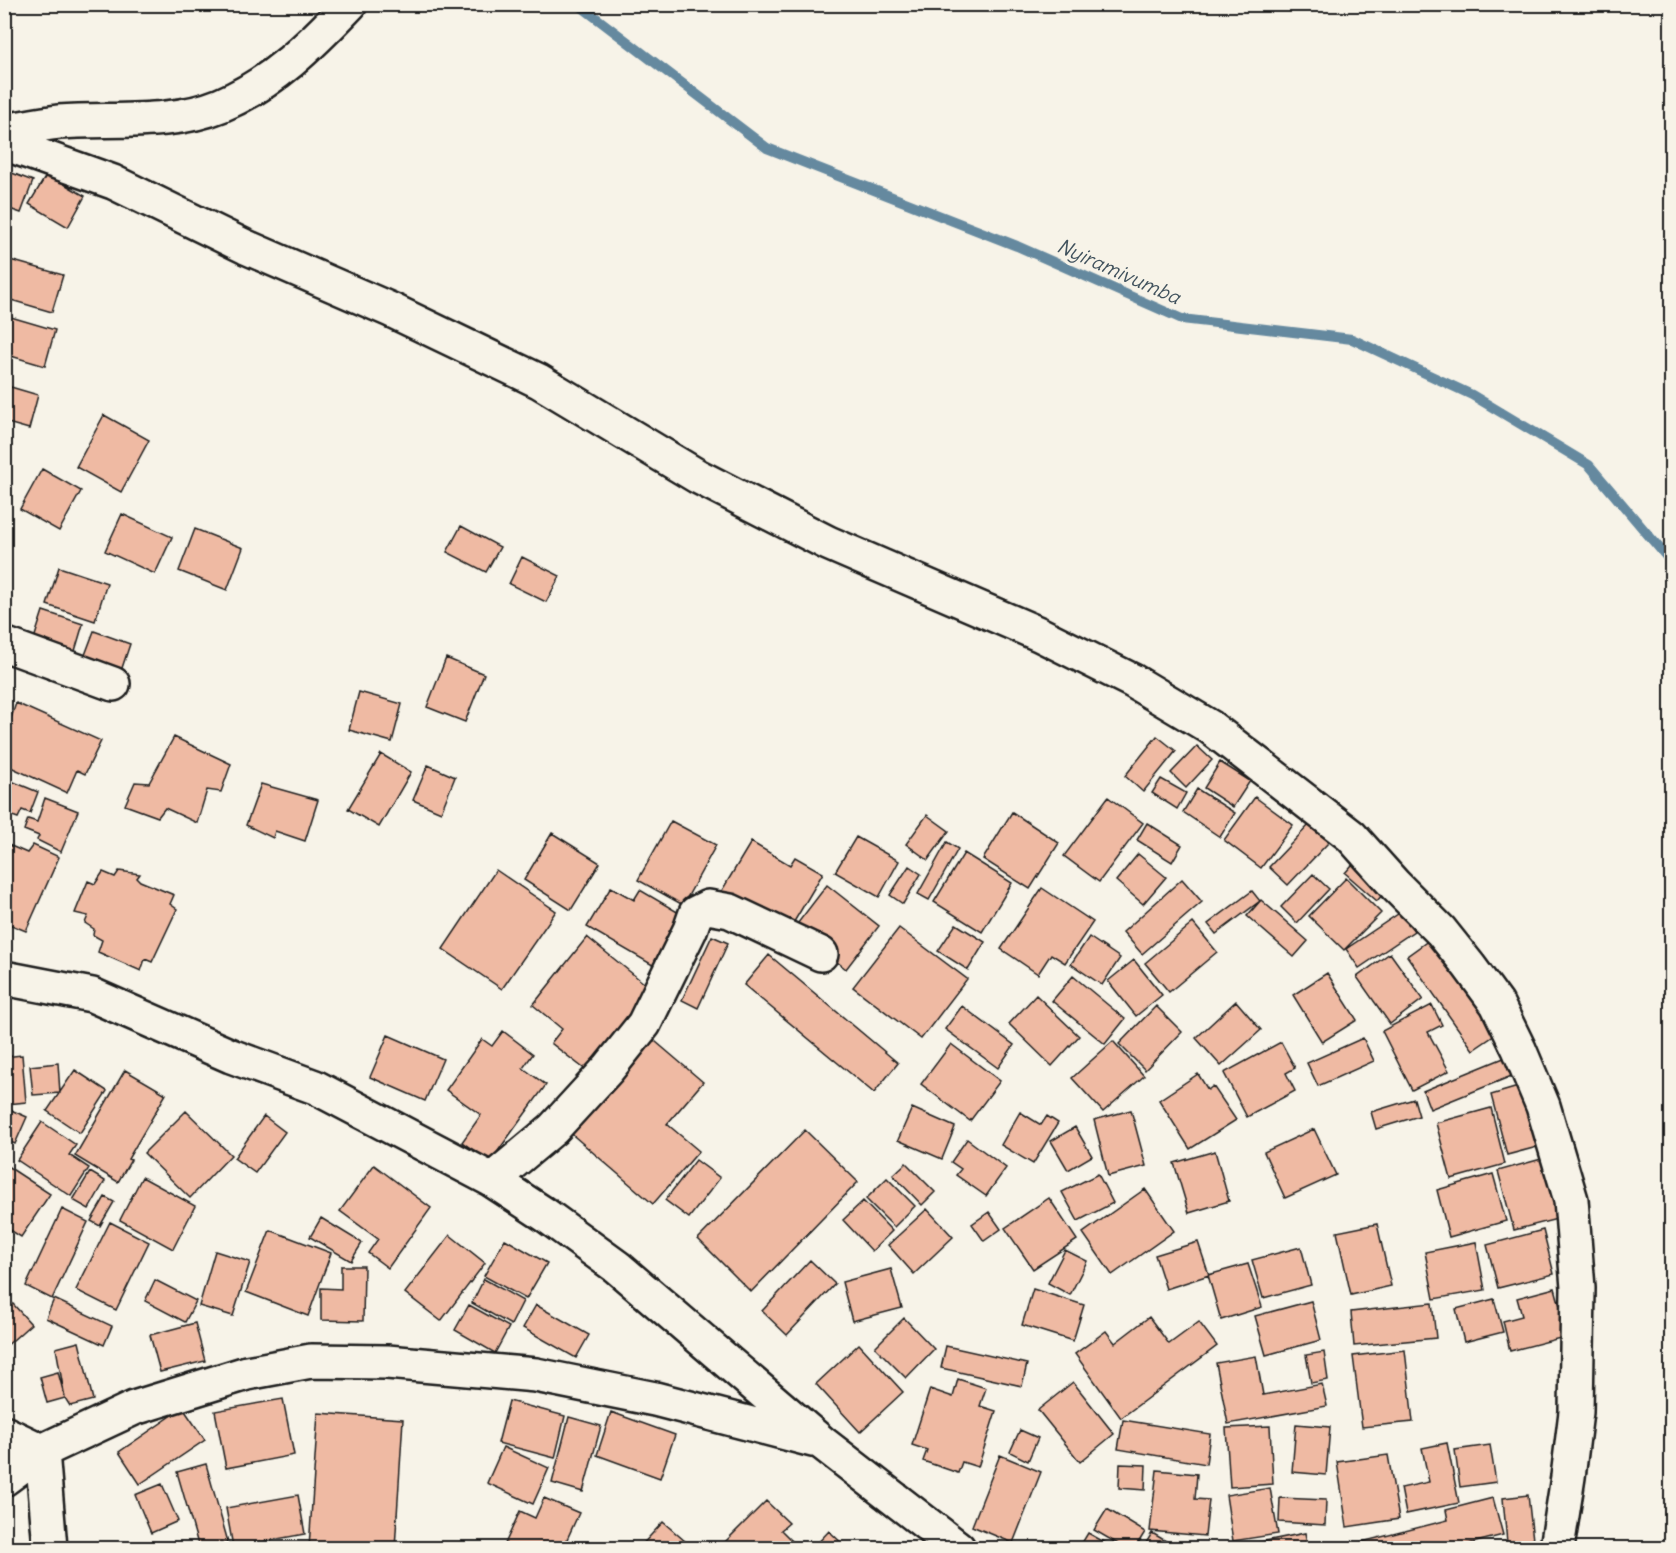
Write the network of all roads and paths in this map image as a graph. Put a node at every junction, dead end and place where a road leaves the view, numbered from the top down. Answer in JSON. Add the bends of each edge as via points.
{"nodes":[{"id":1,"x":350,"y":4,"type":"edge"},
{"id":2,"x":4,"y":131,"type":"edge"},
{"id":3,"x":4,"y":143,"type":"edge"},
{"id":4,"x":4,"y":644,"type":"edge"},
{"id":5,"x":112,"y":684,"type":"dead end"},
{"id":6,"x":820,"y":954,"type":"dead end"},
{"id":7,"x":4,"y":978,"type":"edge"},
{"id":8,"x":492,"y":1180,"type":"junction"},
{"id":9,"x":4,"y":1433,"type":"edge"},
{"id":10,"x":821,"y":1442,"type":"junction"},
{"id":11,"x":42,"y":1451,"type":"junction"},
{"id":12,"x":4,"y":1479,"type":"edge"},
{"id":13,"x":50,"y":1548,"type":"edge"},
{"id":14,"x":958,"y":1548,"type":"edge"},
{"id":15,"x":1557,"y":1548,"type":"edge"}],
"edges":[{"from":1,"to":2,"type":"street","via":[[292,62],[220,105],[147,120],[57,122]]},
{"from":3,"to":15,"type":"street","via":[[113,182],[246,247],[402,315],[539,381],[697,476],[828,543],[1039,634],[1133,681],[1209,727],[1351,836],[1441,931],[1497,1004],[1543,1106],[1571,1200],[1578,1288],[1576,1412]]},
{"from":4,"to":5,"type":"street"},
{"from":6,"to":8,"type":"street","via":[[730,911],[708,907],[696,913],[644,1024],[553,1129]]},
{"from":7,"to":8,"type":"street","via":[[92,995],[231,1056],[315,1087]]},
{"from":8,"to":10,"type":"street","via":[[617,1267]]},
{"from":9,"to":11,"type":"street"},
{"from":10,"to":11,"type":"street","via":[[655,1399],[536,1375],[387,1362],[311,1361],[248,1373],[134,1408]]},
{"from":10,"to":14,"type":"street"},
{"from":11,"to":12,"type":"street"},
{"from":11,"to":13,"type":"street"}]}
